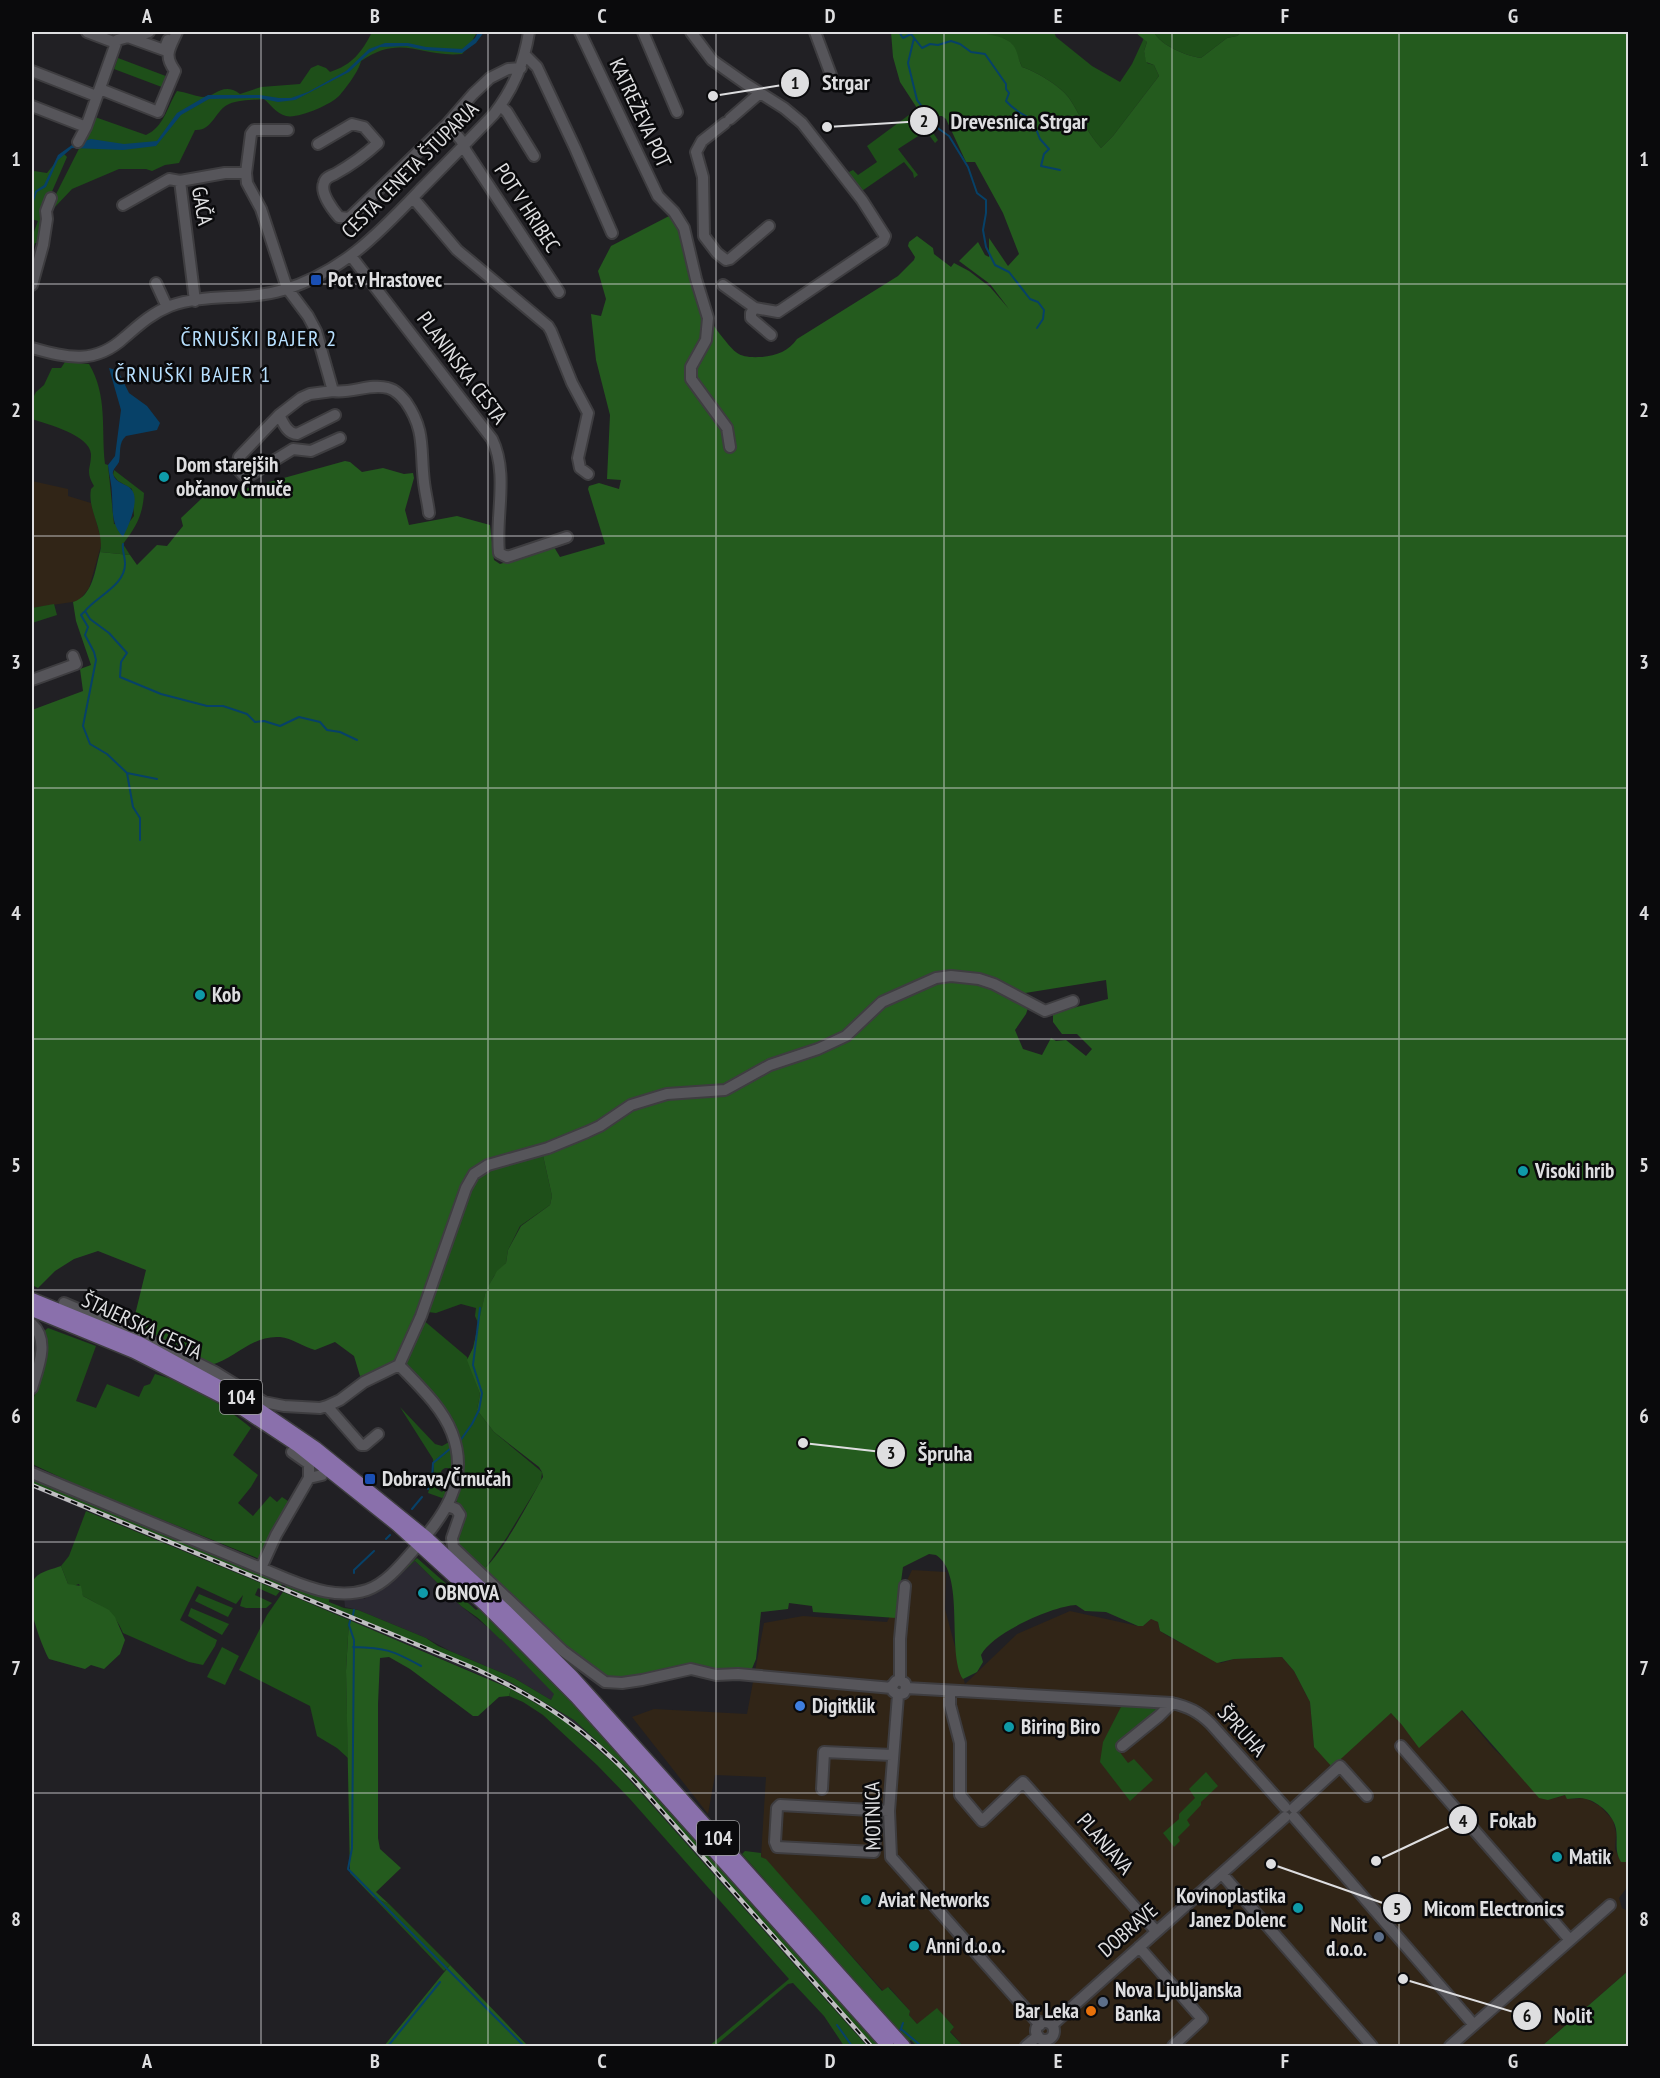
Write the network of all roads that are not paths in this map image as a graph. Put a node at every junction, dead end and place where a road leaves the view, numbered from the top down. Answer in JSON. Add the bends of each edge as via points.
{"nodes":[{"id":1,"x":87,"y":32,"type":"edge"},
{"id":2,"x":149,"y":32,"type":"edge"},
{"id":3,"x":171,"y":32,"type":"edge"},
{"id":4,"x":177,"y":32,"type":"edge"},
{"id":5,"x":530,"y":32,"type":"edge"},
{"id":6,"x":580,"y":32,"type":"edge"},
{"id":7,"x":643,"y":32,"type":"edge"},
{"id":8,"x":691,"y":32,"type":"edge"},
{"id":9,"x":815,"y":32,"type":"edge"},
{"id":10,"x":122,"y":38,"type":"edge"},
{"id":11,"x":166,"y":51,"type":"junction"},
{"id":12,"x":525,"y":55,"type":"junction"},
{"id":13,"x":521,"y":68,"type":"junction"},
{"id":14,"x":32,"y":71,"type":"edge"},
{"id":15,"x":831,"y":75,"type":"dead end"},
{"id":16,"x":98,"y":92,"type":"junction"},
{"id":17,"x":760,"y":93,"type":"junction"},
{"id":18,"x":32,"y":106,"type":"edge"},
{"id":19,"x":501,"y":106,"type":"junction"},
{"id":20,"x":677,"y":112,"type":"dead end"},
{"id":21,"x":447,"y":124,"type":"junction"},
{"id":22,"x":86,"y":127,"type":"junction"},
{"id":23,"x":288,"y":130,"type":"dead end"},
{"id":24,"x":78,"y":142,"type":"dead end"},
{"id":25,"x":318,"y":144,"type":"dead end"},
{"id":26,"x":464,"y":146,"type":"junction"},
{"id":27,"x":534,"y":156,"type":"dead end"},
{"id":28,"x":246,"y":173,"type":"junction"},
{"id":29,"x":180,"y":181,"type":"junction"},
{"id":30,"x":51,"y":198,"type":"dead end"},
{"id":31,"x":413,"y":198,"type":"junction"},
{"id":32,"x":123,"y":205,"type":"dead end"},
{"id":33,"x":769,"y":226,"type":"dead end"},
{"id":34,"x":612,"y":233,"type":"dead end"},
{"id":35,"x":351,"y":256,"type":"junction"},
{"id":36,"x":156,"y":283,"type":"dead end"},
{"id":37,"x":32,"y":285,"type":"edge"},
{"id":38,"x":723,"y":285,"type":"dead end"},
{"id":39,"x":286,"y":288,"type":"junction"},
{"id":40,"x":559,"y":292,"type":"dead end"},
{"id":41,"x":195,"y":301,"type":"junction"},
{"id":42,"x":168,"y":307,"type":"junction"},
{"id":43,"x":755,"y":308,"type":"junction"},
{"id":44,"x":771,"y":335,"type":"dead end"},
{"id":45,"x":32,"y":348,"type":"edge"},
{"id":46,"x":333,"y":391,"type":"junction"},
{"id":47,"x":279,"y":415,"type":"junction"},
{"id":48,"x":335,"y":415,"type":"dead end"},
{"id":49,"x":340,"y":438,"type":"dead end"},
{"id":50,"x":730,"y":447,"type":"dead end"},
{"id":51,"x":588,"y":474,"type":"dead end"},
{"id":52,"x":429,"y":513,"type":"dead end"},
{"id":53,"x":567,"y":537,"type":"dead end"},
{"id":54,"x":73,"y":656,"type":"dead end"},
{"id":55,"x":32,"y":680,"type":"edge"},
{"id":56,"x":1073,"y":1001,"type":"dead end"},
{"id":57,"x":32,"y":1299,"type":"edge"},
{"id":58,"x":64,"y":1302,"type":"dead end"},
{"id":59,"x":32,"y":1310,"type":"edge"},
{"id":60,"x":32,"y":1324,"type":"edge"},
{"id":61,"x":399,"y":1365,"type":"junction"},
{"id":62,"x":32,"y":1388,"type":"edge"},
{"id":63,"x":327,"y":1406,"type":"junction"},
{"id":64,"x":378,"y":1434,"type":"dead end"},
{"id":65,"x":292,"y":1452,"type":"dead end"},
{"id":66,"x":32,"y":1473,"type":"edge"},
{"id":67,"x":448,"y":1506,"type":"junction"},
{"id":68,"x":422,"y":1541,"type":"junction"},
{"id":69,"x":261,"y":1568,"type":"junction"},
{"id":70,"x":905,"y":1586,"type":"dead end"},
{"id":71,"x":536,"y":1647,"type":"junction"},
{"id":72,"x":899,"y":1688,"type":"junction"},
{"id":73,"x":950,"y":1692,"type":"junction"},
{"id":74,"x":1172,"y":1702,"type":"junction"},
{"id":75,"x":1122,"y":1746,"type":"dead end"},
{"id":76,"x":1401,"y":1746,"type":"dead end"},
{"id":77,"x":892,"y":1755,"type":"junction"},
{"id":78,"x":822,"y":1789,"type":"dead end"},
{"id":79,"x":1367,"y":1796,"type":"dead end"},
{"id":80,"x":877,"y":1811,"type":"junction"},
{"id":81,"x":889,"y":1811,"type":"junction"},
{"id":82,"x":1289,"y":1812,"type":"junction"},
{"id":83,"x":1222,"y":1874,"type":"junction"},
{"id":84,"x":1610,"y":1905,"type":"dead end"},
{"id":85,"x":1156,"y":1931,"type":"junction"},
{"id":86,"x":1570,"y":1940,"type":"junction"},
{"id":87,"x":1138,"y":1947,"type":"junction"},
{"id":88,"x":1052,"y":2025,"type":"junction"},
{"id":89,"x":1474,"y":2025,"type":"junction"},
{"id":90,"x":1039,"y":2030,"type":"junction"},
{"id":91,"x":1051,"y":2037,"type":"junction"},
{"id":92,"x":888,"y":2046,"type":"edge"},
{"id":93,"x":904,"y":2046,"type":"edge"},
{"id":94,"x":1026,"y":2046,"type":"edge"},
{"id":95,"x":1059,"y":2046,"type":"edge"},
{"id":96,"x":1173,"y":2046,"type":"edge"},
{"id":97,"x":1372,"y":2046,"type":"edge"},
{"id":98,"x":1450,"y":2046,"type":"edge"}],
"edges":[{"from":1,"to":10,"type":"street"},
{"from":2,"to":10,"type":"street"},
{"from":3,"to":11,"type":"street"},
{"from":4,"to":11,"type":"street"},
{"from":5,"to":12,"type":"street","name":"CESTA CENETA ŠTUPARJA"},
{"from":6,"to":50,"type":"street","name":"KATREŽEVA POT","via":[[658,196],[686,234],[709,324],[690,379],[727,428]]},
{"from":7,"to":20,"type":"street"},
{"from":8,"to":17,"type":"street","via":[[712,60]]},
{"from":9,"to":15,"type":"street"},
{"from":10,"to":11,"type":"street"},
{"from":10,"to":16,"type":"street"},
{"from":11,"to":16,"type":"street","via":[[175,71],[158,112]]},
{"from":12,"to":13,"type":"street","name":"CESTA CENETA ŠTUPARJA"},
{"from":12,"to":34,"type":"street","via":[[537,68]]},
{"from":13,"to":19,"type":"street","name":"CESTA CENETA ŠTUPARJA"},
{"from":13,"to":21,"type":"street","name":"CESTA CENETA ŠTUPARJA","via":[[490,78]]},
{"from":14,"to":16,"type":"street"},
{"from":16,"to":22,"type":"street"},
{"from":17,"to":33,"type":"street","via":[[702,141],[696,152],[703,177],[704,236],[723,259],[730,258]]},
{"from":17,"to":43,"type":"street","via":[[802,123],[885,236],[781,310]]},
{"from":18,"to":22,"type":"street"},
{"from":19,"to":26,"type":"street","name":"CESTA CENETA ŠTUPARJA"},
{"from":19,"to":27,"type":"street","name":"POT V HRIBEC"},
{"from":21,"to":25,"type":"street","name":"CESTA CENETA ŠTUPARJA","via":[[357,212],[344,219],[333,210],[324,183],[378,143],[364,127],[352,124]]},
{"from":21,"to":26,"type":"street","name":"POT V HRIBEC"},
{"from":22,"to":24,"type":"street"},
{"from":23,"to":28,"type":"street","via":[[254,130]]},
{"from":26,"to":31,"type":"street","name":"CESTA CENETA ŠTUPARJA"},
{"from":26,"to":40,"type":"street","name":"POT V HRIBEC"},
{"from":28,"to":29,"type":"street"},
{"from":28,"to":39,"type":"street"},
{"from":29,"to":32,"type":"street","name":"GAČA","via":[[169,179]]},
{"from":29,"to":41,"type":"street","name":"GAČA"},
{"from":30,"to":37,"type":"street"},
{"from":31,"to":35,"type":"street","name":"CESTA CENETA ŠTUPARJA"},
{"from":31,"to":51,"type":"street","via":[[458,251],[548,326],[588,413],[578,458],[580,468]]},
{"from":35,"to":39,"type":"street","name":"CESTA CENETA ŠTUPARJA"},
{"from":35,"to":53,"type":"street","name":"PLANINSKA CESTA","via":[[492,439],[500,474],[499,553],[507,557]]},
{"from":36,"to":42,"type":"street"},
{"from":38,"to":43,"type":"street"},
{"from":39,"to":41,"type":"street","name":"CESTA CENETA ŠTUPARJA","via":[[254,296]]},
{"from":39,"to":46,"type":"street","via":[[316,331]]},
{"from":41,"to":42,"type":"street","name":"CESTA CENETA ŠTUPARJA"},
{"from":42,"to":45,"type":"street","name":"CESTA CENETA ŠTUPARJA","via":[[92,357],[70,357]]},
{"from":43,"to":44,"type":"street","via":[[751,318]]},
{"from":46,"to":47,"type":"street","via":[[306,395]]},
{"from":46,"to":52,"type":"street","via":[[385,387],[404,399],[420,430]]},
{"from":47,"to":48,"type":"street","via":[[289,431],[297,434]]},
{"from":47,"to":49,"type":"street","via":[[239,457],[237,468],[243,475],[252,474],[293,449],[311,451]]},
{"from":54,"to":55,"type":"street","via":[[76,664]]},
{"from":56,"to":61,"type":"street","via":[[1045,1011],[979,979],[936,978],[882,1002],[846,1036],[770,1065],[724,1090],[667,1094],[643,1101],[587,1132],[488,1165],[474,1174],[466,1188],[421,1316]]},
{"from":57,"to":68,"type":"main road","name":"ŠTAJERSKA CESTA","number":"104","via":[[140,1343],[250,1403],[316,1448]]},
{"from":58,"to":63,"type":"street","via":[[215,1372],[264,1402]]},
{"from":59,"to":68,"type":"main road","name":"ŠTAJERSKA CESTA","number":"104","via":[[134,1352],[230,1401],[298,1446]]},
{"from":60,"to":62,"type":"street","via":[[38,1329],[41,1344]]},
{"from":61,"to":63,"type":"street"},
{"from":61,"to":67,"type":"street","via":[[444,1417],[452,1433],[457,1470]]},
{"from":63,"to":64,"type":"street","via":[[361,1445]]},
{"from":65,"to":69,"type":"street","via":[[322,1475],[309,1478]]},
{"from":66,"to":69,"type":"street"},
{"from":67,"to":68,"type":"street"},
{"from":67,"to":72,"type":"street","name":"ŠPRUHA","via":[[460,1515],[453,1547],[563,1651],[605,1682],[642,1680],[691,1669],[716,1675]]},
{"from":68,"to":69,"type":"street","via":[[394,1571],[367,1590],[332,1593],[312,1589]]},
{"from":68,"to":71,"type":"main road","name":"ŠTAJERSKA CESTA","number":"104","via":[[485,1605]]},
{"from":70,"to":72,"type":"street","name":"MOTNICA"},
{"from":71,"to":92,"type":"main road","number":"104"},
{"from":71,"to":93,"type":"main road","number":"104","via":[[618,1726]]},
{"from":72,"to":73,"type":"street","name":"ŠPRUHA"},
{"from":72,"to":77,"type":"street","name":"MOTNICA"},
{"from":73,"to":74,"type":"street","name":"ŠPRUHA"},
{"from":73,"to":85,"type":"street","name":"PLANJAVA","via":[[960,1743],[960,1796],[982,1821],[1023,1782]]},
{"from":74,"to":75,"type":"street"},
{"from":74,"to":82,"type":"street","name":"ŠPRUHA","via":[[1200,1713]]},
{"from":76,"to":86,"type":"street"},
{"from":77,"to":78,"type":"street","via":[[824,1752]]},
{"from":77,"to":81,"type":"street","name":"MOTNICA"},
{"from":79,"to":82,"type":"street","name":"DOBRAVE","via":[[1340,1766]]},
{"from":80,"to":80,"type":"street","via":[[780,1805],[775,1842],[777,1847],[874,1852]]},
{"from":80,"to":81,"type":"street"},
{"from":81,"to":90,"type":"street","name":"MOTNICA","via":[[891,1857]]},
{"from":82,"to":83,"type":"street","name":"DOBRAVE"},
{"from":82,"to":89,"type":"street","name":"ŠPRUHA"},
{"from":83,"to":85,"type":"street","name":"DOBRAVE"},
{"from":83,"to":97,"type":"street"},
{"from":84,"to":86,"type":"street"},
{"from":85,"to":87,"type":"street","name":"DOBRAVE"},
{"from":86,"to":89,"type":"street"},
{"from":87,"to":88,"type":"street","name":"DOBRAVE"},
{"from":87,"to":96,"type":"street","via":[[1202,2019]]},
{"from":88,"to":90,"type":"street","via":[[1047,2023]]},
{"from":88,"to":91,"type":"street"},
{"from":89,"to":98,"type":"street"},
{"from":90,"to":91,"type":"street","via":[[1043,2039]]},
{"from":90,"to":94,"type":"street"},
{"from":91,"to":95,"type":"street"}]}
